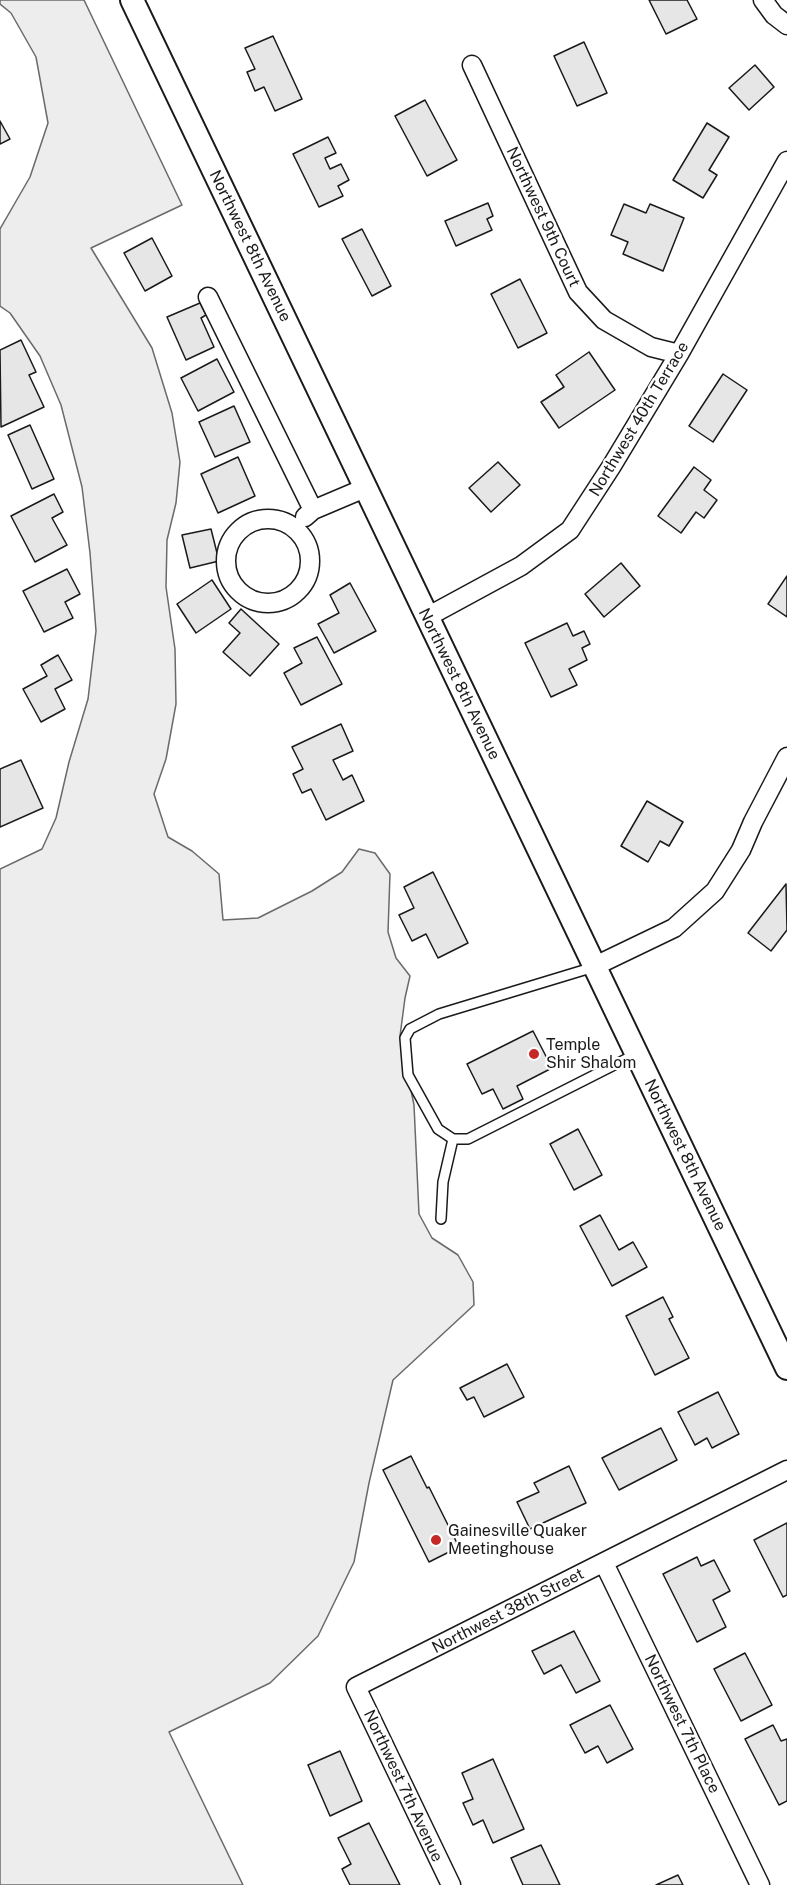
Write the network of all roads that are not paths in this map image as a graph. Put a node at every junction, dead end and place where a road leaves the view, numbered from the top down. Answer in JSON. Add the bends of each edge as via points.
{"nodes":[{"id":1,"x":132,"y":0,"type":"edge"},
{"id":2,"x":763,"y":0,"type":"edge"},
{"id":3,"x":787,"y":25,"type":"edge"},
{"id":4,"x":472,"y":65,"type":"dead end"},
{"id":5,"x":787,"y":161,"type":"edge"},
{"id":6,"x":208,"y":297,"type":"dead end"},
{"id":7,"x":679,"y":354,"type":"junction"},
{"id":8,"x":365,"y":488,"type":"junction"},
{"id":9,"x":313,"y":510,"type":"junction"},
{"id":10,"x":298,"y":532,"type":"junction"},
{"id":11,"x":427,"y":617,"type":"junction"},
{"id":12,"x":787,"y":757,"type":"edge"},
{"id":13,"x":595,"y":966,"type":"junction"},
{"id":14,"x":636,"y":1054,"type":"junction"},
{"id":15,"x":453,"y":1139,"type":"junction"},
{"id":16,"x":441,"y":1219,"type":"dead end"},
{"id":17,"x":787,"y":1368,"type":"edge"},
{"id":18,"x":787,"y":1470,"type":"edge"},
{"id":19,"x":604,"y":1563,"type":"junction"},
{"id":20,"x":356,"y":1687,"type":"joint"},
{"id":21,"x":451,"y":1885,"type":"edge"},
{"id":22,"x":760,"y":1885,"type":"edge"}],
"edges":[{"from":1,"to":8,"type":"street","name":"Northwest 8th Avenue"},
{"from":2,"to":3,"type":"street"},
{"from":4,"to":7,"type":"street","name":"Northwest 9th Court","via":[[578,292],[604,320],[651,347]]},
{"from":5,"to":7,"type":"street","name":"Northwest 40th Terrace"},
{"from":6,"to":9,"type":"street"},
{"from":7,"to":11,"type":"street","name":"Northwest 40th Terrace","via":[[570,530],[521,566]]},
{"from":8,"to":9,"type":"street"},
{"from":8,"to":11,"type":"street","name":"Northwest 8th Avenue"},
{"from":9,"to":10,"type":"street"},
{"from":10,"to":10,"type":"street","via":[[281,521],[261,519],[235,535],[226,563],[240,592],[272,603],[294,594],[302,586],[310,564],[305,541]]},
{"from":11,"to":13,"type":"street","name":"Northwest 8th Avenue"},
{"from":12,"to":13,"type":"street","via":[[741,850],[715,891],[674,928]]},
{"from":13,"to":14,"type":"street","name":"Northwest 8th Avenue"},
{"from":13,"to":15,"type":"lane","via":[[439,1014],[410,1029],[405,1038],[408,1075],[438,1129]]},
{"from":14,"to":15,"type":"lane","via":[[468,1139]]},
{"from":14,"to":17,"type":"street","name":"Northwest 8th Avenue"},
{"from":15,"to":16,"type":"lane","via":[[443,1182]]},
{"from":18,"to":19,"type":"street","name":"Northwest 38th Street"},
{"from":19,"to":20,"type":"street","name":"Northwest 38th Street"},
{"from":19,"to":22,"type":"street","name":"Northwest 7th Place"},
{"from":20,"to":21,"type":"street","name":"Northwest 7th Avenue"}]}
